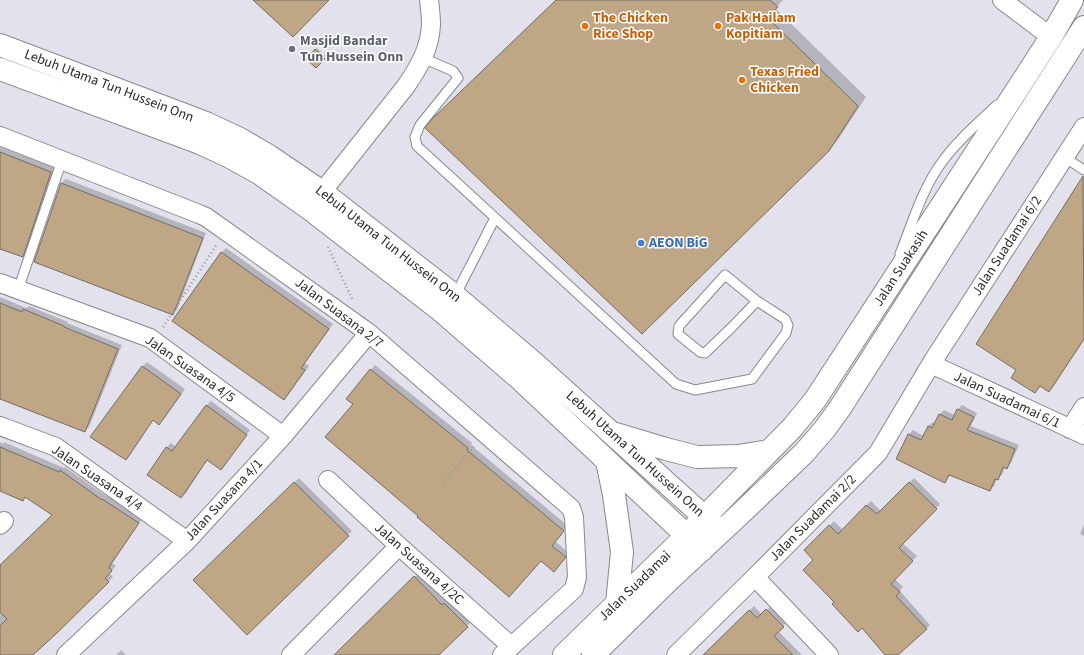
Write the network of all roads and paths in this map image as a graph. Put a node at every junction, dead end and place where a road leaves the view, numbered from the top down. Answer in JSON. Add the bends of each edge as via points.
{"nodes":[{"id":1,"x":429,"y":0,"type":"edge"},
{"id":2,"x":1002,"y":0,"type":"edge"},
{"id":3,"x":1072,"y":0,"type":"edge"},
{"id":4,"x":1084,"y":27,"type":"edge"},
{"id":5,"x":1050,"y":37,"type":"junction"},
{"id":6,"x":0,"y":45,"type":"edge"},
{"id":7,"x":423,"y":58,"type":"junction"},
{"id":8,"x":0,"y":69,"type":"edge"},
{"id":9,"x":1084,"y":127,"type":"edge"},
{"id":10,"x":0,"y":136,"type":"edge"},
{"id":11,"x":1064,"y":157,"type":"junction"},
{"id":12,"x":62,"y":160,"type":"junction"},
{"id":13,"x":1084,"y":170,"type":"edge"},
{"id":14,"x":322,"y":192,"type":"junction"},
{"id":15,"x":495,"y":218,"type":"junction"},
{"id":16,"x":225,"y":231,"type":"junction"},
{"id":17,"x":326,"y":243,"type":"dead end"},
{"id":18,"x":0,"y":283,"type":"edge"},
{"id":19,"x":18,"y":290,"type":"junction"},
{"id":20,"x":455,"y":296,"type":"junction"},
{"id":21,"x":757,"y":301,"type":"junction"},
{"id":22,"x":356,"y":306,"type":"dead end"},
{"id":23,"x":369,"y":333,"type":"junction"},
{"id":24,"x":154,"y":340,"type":"junction"},
{"id":25,"x":931,"y":364,"type":"junction"},
{"id":26,"x":1084,"y":407,"type":"edge"},
{"id":27,"x":0,"y":426,"type":"edge"},
{"id":28,"x":607,"y":431,"type":"junction"},
{"id":29,"x":1077,"y":432,"type":"edge"},
{"id":30,"x":485,"y":434,"type":"junction"},
{"id":31,"x":284,"y":436,"type":"junction"},
{"id":32,"x":770,"y":451,"type":"junction"},
{"id":33,"x":607,"y":461,"type":"junction"},
{"id":34,"x":328,"y":480,"type":"dead end"},
{"id":35,"x":445,"y":480,"type":"dead end"},
{"id":36,"x":704,"y":517,"type":"junction"},
{"id":37,"x":721,"y":532,"type":"junction"},
{"id":38,"x":187,"y":541,"type":"junction"},
{"id":39,"x":694,"y":543,"type":"junction"},
{"id":40,"x":399,"y":546,"type":"junction"},
{"id":41,"x":755,"y":577,"type":"junction"},
{"id":42,"x":617,"y":604,"type":"junction"},
{"id":43,"x":506,"y":651,"type":"edge"},
{"id":44,"x":66,"y":655,"type":"edge"},
{"id":45,"x":291,"y":655,"type":"edge"},
{"id":46,"x":564,"y":655,"type":"edge"},
{"id":47,"x":593,"y":655,"type":"edge"},
{"id":48,"x":676,"y":655,"type":"edge"},
{"id":49,"x":830,"y":655,"type":"edge"}],
"edges":[{"from":1,"to":7,"type":"street","via":[[430,34]]},
{"from":2,"to":5,"type":"street"},
{"from":3,"to":5,"type":"main road","name":"Jalan Suakasih"},
{"from":4,"to":37,"type":"main road","name":"Jalan Suakasih","via":[[840,408],[804,453]]},
{"from":5,"to":32,"type":"main road","name":"Jalan Suakasih","via":[[815,400]]},
{"from":6,"to":14,"type":"main road","name":"Lebuh Utama Tun Hussein Onn","via":[[206,123],[269,156]]},
{"from":7,"to":14,"type":"street","via":[[406,86]]},
{"from":7,"to":15,"type":"lane","via":[[453,71],[458,78],[420,125],[415,137],[417,146]]},
{"from":8,"to":33,"type":"main road","name":"Lebuh Utama Tun Hussein Onn","via":[[200,143],[259,173],[310,209],[439,309],[520,379]]},
{"from":9,"to":11,"type":"street","name":"Jalan Suadamai 6/2"},
{"from":10,"to":12,"type":"street","name":"Jalan Suasana 2/7"},
{"from":11,"to":13,"type":"lane"},
{"from":11,"to":25,"type":"street","name":"Jalan Suadamai 6/2"},
{"from":12,"to":16,"type":"street","name":"Jalan Suasana 2/7","via":[[199,214]]},
{"from":12,"to":19,"type":"lane"},
{"from":14,"to":20,"type":"main road","name":"Lebuh Utama Tun Hussein Onn"},
{"from":15,"to":20,"type":"lane"},
{"from":15,"to":21,"type":"lane","via":[[676,384],[695,390],[752,379],[786,333],[788,325],[785,319]]},
{"from":16,"to":23,"type":"street","name":"Jalan Suasana 2/7"},
{"from":16,"to":24,"type":"path"},
{"from":17,"to":22,"type":"path"},
{"from":18,"to":19,"type":"street","name":"Jalan Suasana 4/5"},
{"from":19,"to":24,"type":"street","name":"Jalan Suasana 4/5"},
{"from":20,"to":28,"type":"main road","name":"Lebuh Utama Tun Hussein Onn","via":[[535,364]]},
{"from":21,"to":21,"type":"lane","via":[[725,275],[679,326],[678,334],[700,352],[705,353]]},
{"from":23,"to":30,"type":"street","name":"Jalan Suasana 2/7"},
{"from":23,"to":31,"type":"street","name":"Jalan Suasana 4/1"},
{"from":24,"to":31,"type":"street","name":"Jalan Suasana 4/5"},
{"from":25,"to":29,"type":"street","name":"Jalan Suadamai 6/1"},
{"from":25,"to":41,"type":"street","name":"Jalan Suadamai 2/2","via":[[878,453]]},
{"from":26,"to":29,"type":"street"},
{"from":27,"to":38,"type":"street","name":"Jalan Suasana 4/4","via":[[56,447]]},
{"from":28,"to":32,"type":"main road","via":[[697,457],[738,456]]},
{"from":28,"to":36,"type":"main road","name":"Lebuh Utama Tun Hussein Onn"},
{"from":30,"to":35,"type":"path"},
{"from":30,"to":43,"type":"street","name":"Jalan Suasana 2/7","via":[[571,508],[574,517],[577,577],[574,589]]},
{"from":31,"to":38,"type":"street","name":"Jalan Suasana 4/1"},
{"from":32,"to":36,"type":"main road","name":"Jalan Suakasih"},
{"from":33,"to":39,"type":"main road","name":"Lebuh Utama Tun Hussein Onn"},
{"from":33,"to":42,"type":"main road","via":[[622,552]]},
{"from":34,"to":40,"type":"street","name":"Jalan Suasana 4/2C"},
{"from":36,"to":37,"type":"main road","name":"Lebuh Utama Tun Hussein Onn"},
{"from":36,"to":39,"type":"main road","name":"Jalan Suadamai"},
{"from":37,"to":39,"type":"main road","name":"Jalan Suadamai"},
{"from":38,"to":44,"type":"street","name":"Jalan Suasana 4/1"},
{"from":39,"to":42,"type":"main road","name":"Jalan Suadamai"},
{"from":39,"to":47,"type":"main road","name":"Jalan Suadamai","via":[[669,580]]},
{"from":40,"to":43,"type":"street","name":"Jalan Suasana 4/2C"},
{"from":40,"to":45,"type":"street"},
{"from":41,"to":48,"type":"street","name":"Jalan Suadamai 2/2"},
{"from":41,"to":49,"type":"street"},
{"from":42,"to":46,"type":"main road","name":"Jalan Suadamai"}]}
